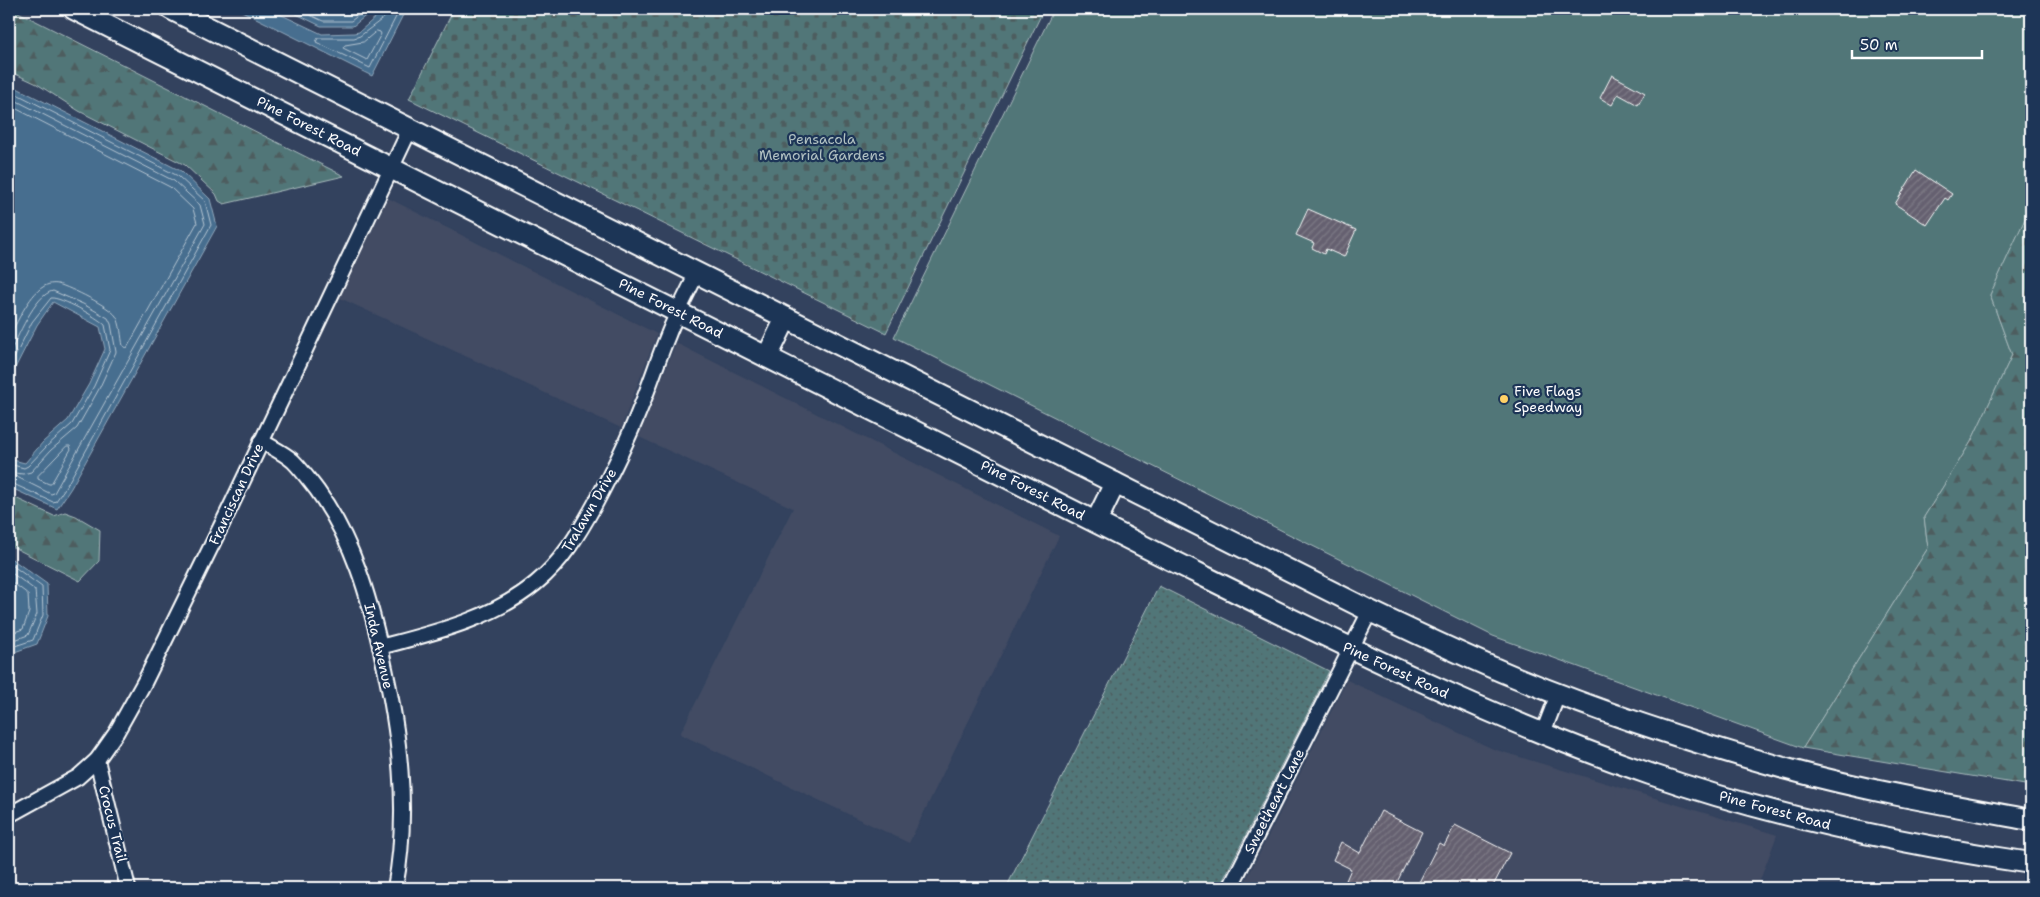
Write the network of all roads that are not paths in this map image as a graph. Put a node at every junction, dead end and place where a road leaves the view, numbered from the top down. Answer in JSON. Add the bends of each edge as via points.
{"nodes":[{"id":1,"x":74,"y":9,"type":"edge"},
{"id":2,"x":171,"y":9,"type":"edge"},
{"id":3,"x":410,"y":129,"type":"junction"},
{"id":4,"x":391,"y":168,"type":"junction"},
{"id":5,"x":697,"y":273,"type":"junction"},
{"id":6,"x":679,"y":311,"type":"junction"},
{"id":7,"x":786,"y":318,"type":"junction"},
{"id":8,"x":767,"y":356,"type":"junction"},
{"id":9,"x":261,"y":440,"type":"junction"},
{"id":10,"x":1115,"y":483,"type":"junction"},
{"id":11,"x":1096,"y":522,"type":"junction"},
{"id":12,"x":1370,"y":611,"type":"junction"},
{"id":13,"x":380,"y":647,"type":"junction"},
{"id":14,"x":1352,"y":650,"type":"junction"},
{"id":15,"x":1558,"y":694,"type":"junction"},
{"id":16,"x":1542,"y":734,"type":"junction"},
{"id":17,"x":97,"y":760,"type":"junction"},
{"id":18,"x":9,"y":815,"type":"edge"},
{"id":19,"x":2031,"y":820,"type":"edge"},
{"id":20,"x":2031,"y":863,"type":"edge"},
{"id":21,"x":128,"y":888,"type":"edge"},
{"id":22,"x":395,"y":888,"type":"edge"},
{"id":23,"x":1230,"y":888,"type":"edge"}],
"edges":[{"from":1,"to":4,"type":"main road","name":"Pine Forest Road"},
{"from":2,"to":3,"type":"main road"},
{"from":3,"to":4,"type":"street","name":"Franciscan Drive"},
{"from":3,"to":5,"type":"main road"},
{"from":4,"to":6,"type":"main road","name":"Pine Forest Road"},
{"from":4,"to":9,"type":"street","name":"Franciscan Drive"},
{"from":5,"to":6,"type":"street","name":"Tralawn Drive"},
{"from":5,"to":7,"type":"main road"},
{"from":6,"to":8,"type":"main road","name":"Pine Forest Road"},
{"from":6,"to":13,"type":"street","name":"Tralawn Drive","via":[[613,470],[580,531],[559,560],[537,583],[510,601],[425,636]]},
{"from":7,"to":8,"type":"main road"},
{"from":7,"to":10,"type":"main road"},
{"from":8,"to":11,"type":"main road","name":"Pine Forest Road"},
{"from":9,"to":13,"type":"street","name":"Inda Avenue","via":[[292,460],[337,523],[362,576]]},
{"from":9,"to":17,"type":"street","name":"Franciscan Drive","via":[[144,681],[116,733]]},
{"from":10,"to":11,"type":"main road"},
{"from":10,"to":12,"type":"main road"},
{"from":11,"to":14,"type":"main road","name":"Pine Forest Road"},
{"from":12,"to":14,"type":"street","name":"Sweetheart Lane"},
{"from":12,"to":15,"type":"main road"},
{"from":13,"to":22,"type":"street","name":"Inda Avenue","via":[[394,714],[400,766],[401,837]]},
{"from":14,"to":16,"type":"main road","name":"Pine Forest Road"},
{"from":14,"to":23,"type":"street","name":"Sweetheart Lane"},
{"from":15,"to":16,"type":"street"},
{"from":15,"to":19,"type":"main road","via":[[1700,743],[1788,769],[1887,793]]},
{"from":16,"to":20,"type":"main road","name":"Pine Forest Road","via":[[1650,774],[1796,816],[1897,839]]},
{"from":17,"to":18,"type":"street","name":"Franciscan Drive","via":[[78,777]]},
{"from":17,"to":21,"type":"street","name":"Crocus Trail"}]}
